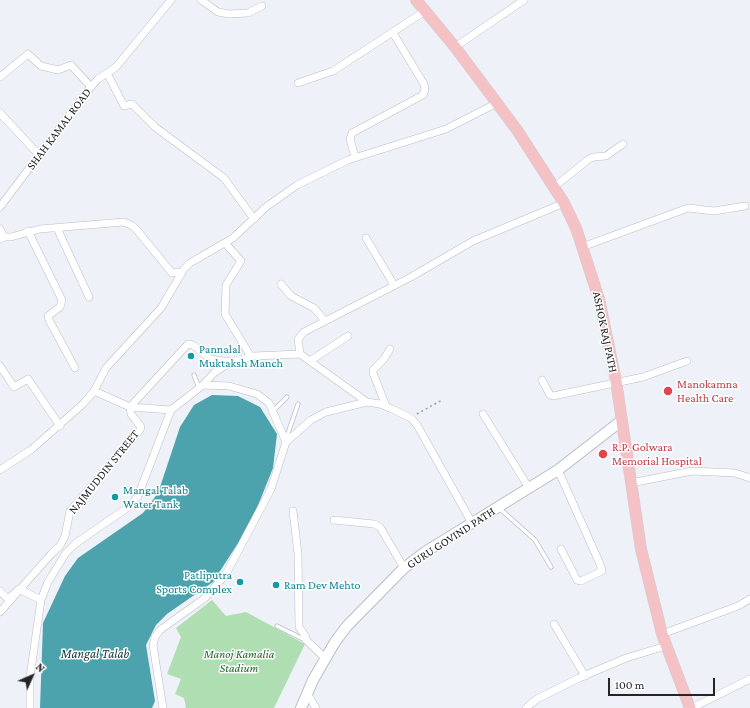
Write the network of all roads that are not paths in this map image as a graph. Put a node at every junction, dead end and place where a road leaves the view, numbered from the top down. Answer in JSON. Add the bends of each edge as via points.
{"nodes":[{"id":1,"x":171,"y":0,"type":"edge"},
{"id":2,"x":201,"y":0,"type":"edge"},
{"id":3,"x":416,"y":0,"type":"edge"},
{"id":4,"x":524,"y":0,"type":"edge"},
{"id":5,"x":262,"y":6,"type":"dead end"},
{"id":6,"x":425,"y":11,"type":"junction"},
{"id":7,"x":393,"y":33,"type":"junction"},
{"id":8,"x":455,"y":47,"type":"junction"},
{"id":9,"x":107,"y":73,"type":"junction"},
{"id":10,"x":0,"y":77,"type":"edge"},
{"id":11,"x":298,"y":83,"type":"dead end"},
{"id":12,"x":91,"y":86,"type":"junction"},
{"id":13,"x":497,"y":103,"type":"junction"},
{"id":14,"x":0,"y":113,"type":"edge"},
{"id":15,"x":622,"y":144,"type":"dead end"},
{"id":16,"x":40,"y":156,"type":"junction"},
{"id":17,"x":355,"y":158,"type":"junction"},
{"id":18,"x":554,"y":187,"type":"junction"},
{"id":19,"x":564,"y":202,"type":"junction"},
{"id":20,"x":745,"y":206,"type":"dead end"},
{"id":21,"x":0,"y":207,"type":"edge"},
{"id":22,"x":254,"y":219,"type":"junction"},
{"id":23,"x":57,"y":228,"type":"junction"},
{"id":24,"x":0,"y":229,"type":"edge"},
{"id":25,"x":28,"y":232,"type":"junction"},
{"id":26,"x":2,"y":238,"type":"edge"},
{"id":27,"x":366,"y":238,"type":"dead end"},
{"id":28,"x":226,"y":244,"type":"junction"},
{"id":29,"x":582,"y":247,"type":"junction"},
{"id":30,"x":182,"y":272,"type":"junction"},
{"id":31,"x":281,"y":284,"type":"dead end"},
{"id":32,"x":394,"y":285,"type":"junction"},
{"id":33,"x":89,"y":297,"type":"dead end"},
{"id":34,"x":325,"y":321,"type":"junction"},
{"id":35,"x":348,"y":336,"type":"dead end"},
{"id":36,"x":390,"y":349,"type":"dead end"},
{"id":37,"x":300,"y":354,"type":"junction"},
{"id":38,"x":251,"y":357,"type":"junction"},
{"id":39,"x":310,"y":361,"type":"junction"},
{"id":40,"x":687,"y":361,"type":"dead end"},
{"id":41,"x":231,"y":362,"type":"junction"},
{"id":42,"x":0,"y":366,"type":"edge"},
{"id":43,"x":75,"y":368,"type":"dead end"},
{"id":44,"x":194,"y":375,"type":"dead end"},
{"id":45,"x":542,"y":380,"type":"dead end"},
{"id":46,"x":616,"y":382,"type":"junction"},
{"id":47,"x":201,"y":387,"type":"junction"},
{"id":48,"x":94,"y":391,"type":"junction"},
{"id":49,"x":287,"y":397,"type":"dead end"},
{"id":50,"x":366,"y":402,"type":"junction"},
{"id":51,"x":298,"y":404,"type":"dead end"},
{"id":52,"x":386,"y":406,"type":"junction"},
{"id":53,"x":130,"y":407,"type":"junction"},
{"id":54,"x":171,"y":410,"type":"junction"},
{"id":55,"x":273,"y":411,"type":"junction"},
{"id":56,"x":483,"y":414,"type":"dead end"},
{"id":57,"x":620,"y":421,"type":"junction"},
{"id":58,"x":60,"y":426,"type":"junction"},
{"id":59,"x":286,"y":442,"type":"junction"},
{"id":60,"x":0,"y":470,"type":"edge"},
{"id":61,"x":558,"y":470,"type":"junction"},
{"id":62,"x":750,"y":478,"type":"edge"},
{"id":63,"x":630,"y":483,"type":"junction"},
{"id":64,"x":529,"y":488,"type":"junction"},
{"id":65,"x":498,"y":507,"type":"junction"},
{"id":66,"x":293,"y":511,"type":"dead end"},
{"id":67,"x":334,"y":520,"type":"dead end"},
{"id":68,"x":472,"y":523,"type":"junction"},
{"id":69,"x":561,"y":549,"type":"dead end"},
{"id":70,"x":551,"y":567,"type":"dead end"},
{"id":71,"x":404,"y":568,"type":"junction"},
{"id":72,"x":19,"y":589,"type":"junction"},
{"id":73,"x":0,"y":591,"type":"edge"},
{"id":74,"x":750,"y":599,"type":"edge"},
{"id":75,"x":41,"y":600,"type":"junction"},
{"id":76,"x":0,"y":612,"type":"edge"},
{"id":77,"x":554,"y":624,"type":"dead end"},
{"id":78,"x":277,"y":626,"type":"dead end"},
{"id":79,"x":662,"y":634,"type":"junction"},
{"id":80,"x":306,"y":640,"type":"junction"},
{"id":81,"x":666,"y":646,"type":"junction"},
{"id":82,"x":325,"y":658,"type":"junction"},
{"id":83,"x":585,"y":676,"type":"junction"},
{"id":84,"x":750,"y":679,"type":"edge"},
{"id":85,"x":307,"y":693,"type":"junction"},
{"id":86,"x":30,"y":708,"type":"edge"},
{"id":87,"x":163,"y":708,"type":"edge"},
{"id":88,"x":301,"y":708,"type":"edge"},
{"id":89,"x":316,"y":708,"type":"edge"},
{"id":90,"x":526,"y":708,"type":"edge"},
{"id":91,"x":691,"y":708,"type":"edge"}],
"edges":[{"from":1,"to":9,"type":"street","name":"SHAH KAMAL ROAD","via":[[116,67]]},
{"from":2,"to":5,"type":"street","via":[[218,12],[229,14],[248,13]]},
{"from":3,"to":6,"type":"main road","name":"ASHOK RAJ PATH"},
{"from":4,"to":8,"type":"street"},
{"from":6,"to":7,"type":"street"},
{"from":6,"to":8,"type":"main road","name":"ASHOK RAJ PATH"},
{"from":7,"to":11,"type":"street","via":[[333,71]]},
{"from":7,"to":17,"type":"street","via":[[424,84],[423,95],[352,133],[350,139]]},
{"from":8,"to":13,"type":"main road","name":"ASHOK RAJ PATH"},
{"from":9,"to":12,"type":"street","name":"SHAH KAMAL ROAD"},
{"from":9,"to":22,"type":"street","via":[[124,106],[132,104],[155,127],[224,178]]},
{"from":10,"to":12,"type":"street","via":[[28,54],[41,66],[58,70],[71,65]]},
{"from":12,"to":16,"type":"street","name":"SHAH KAMAL ROAD"},
{"from":13,"to":17,"type":"street","via":[[446,129]]},
{"from":13,"to":18,"type":"main road","name":"ASHOK RAJ PATH"},
{"from":14,"to":16,"type":"street"},
{"from":15,"to":18,"type":"street","via":[[606,156],[589,159]]},
{"from":16,"to":21,"type":"street","name":"SHAH KAMAL ROAD"},
{"from":17,"to":22,"type":"street","via":[[297,185]]},
{"from":18,"to":19,"type":"main road","name":"ASHOK RAJ PATH"},
{"from":19,"to":29,"type":"main road","name":"ASHOK RAJ PATH"},
{"from":19,"to":32,"type":"street","via":[[473,241]]},
{"from":20,"to":29,"type":"street","via":[[714,211],[688,208]]},
{"from":22,"to":28,"type":"street"},
{"from":23,"to":25,"type":"street"},
{"from":23,"to":30,"type":"street","via":[[117,221],[127,223],[136,229],[172,273]]},
{"from":23,"to":33,"type":"street"},
{"from":24,"to":26,"type":"street"},
{"from":25,"to":26,"type":"street"},
{"from":25,"to":43,"type":"street","via":[[62,300],[60,307],[48,316]]},
{"from":27,"to":32,"type":"street"},
{"from":28,"to":30,"type":"street","via":[[190,263]]},
{"from":28,"to":38,"type":"street","via":[[241,261],[226,285],[225,314]]},
{"from":29,"to":46,"type":"main road","name":"ASHOK RAJ PATH","via":[[599,299]]},
{"from":30,"to":48,"type":"street","via":[[161,308],[106,368]]},
{"from":31,"to":34,"type":"street","via":[[291,296],[314,308]]},
{"from":32,"to":34,"type":"street"},
{"from":34,"to":37,"type":"street","via":[[300,335]]},
{"from":35,"to":39,"type":"street"},
{"from":36,"to":52,"type":"street","via":[[373,370]]},
{"from":37,"to":38,"type":"street"},
{"from":37,"to":39,"type":"street"},
{"from":38,"to":41,"type":"street"},
{"from":39,"to":50,"type":"street"},
{"from":40,"to":46,"type":"street","via":[[653,374]]},
{"from":41,"to":47,"type":"street","via":[[215,372]]},
{"from":41,"to":53,"type":"street","via":[[210,358],[188,344]]},
{"from":42,"to":58,"type":"street","via":[[14,387],[28,379]]},
{"from":44,"to":47,"type":"lane"},
{"from":45,"to":46,"type":"street","via":[[553,396]]},
{"from":46,"to":57,"type":"main road","name":"ASHOK RAJ PATH"},
{"from":47,"to":54,"type":"street"},
{"from":47,"to":55,"type":"street","via":[[229,386],[257,394],[270,403]]},
{"from":48,"to":53,"type":"street"},
{"from":48,"to":58,"type":"street"},
{"from":49,"to":55,"type":"lane"},
{"from":50,"to":52,"type":"street"},
{"from":50,"to":59,"type":"street","via":[[318,416]]},
{"from":51,"to":59,"type":"lane"},
{"from":52,"to":68,"type":"street","via":[[411,418],[417,425]]},
{"from":53,"to":54,"type":"street"},
{"from":53,"to":72,"type":"street","name":"NAJMUDDIN STREET","via":[[140,430],[74,506],[67,517],[62,542]]},
{"from":54,"to":75,"type":"street","via":[[138,496],[130,506],[76,543],[66,553],[48,582]]},
{"from":55,"to":59,"type":"street"},
{"from":56,"to":64,"type":"street"},
{"from":57,"to":61,"type":"street","name":"GURU GOVIND PATH"},
{"from":57,"to":63,"type":"main road","name":"ASHOK RAJ PATH"},
{"from":58,"to":60,"type":"street"},
{"from":59,"to":87,"type":"street","via":[[271,489],[226,574],[205,598],[160,630],[155,637],[153,645]]},
{"from":61,"to":64,"type":"street","name":"GURU GOVIND PATH"},
{"from":61,"to":69,"type":"street","via":[[602,571],[581,582],[577,580]]},
{"from":62,"to":63,"type":"street","via":[[735,473],[692,471]]},
{"from":63,"to":79,"type":"main road","name":"ASHOK RAJ PATH","via":[[641,549]]},
{"from":64,"to":65,"type":"street","name":"GURU GOVIND PATH"},
{"from":65,"to":68,"type":"street","name":"GURU GOVIND PATH"},
{"from":65,"to":70,"type":"lane","via":[[535,540]]},
{"from":66,"to":80,"type":"street","via":[[298,554],[299,627]]},
{"from":67,"to":71,"type":"street","via":[[374,524],[380,527]]},
{"from":68,"to":71,"type":"street","name":"GURU GOVIND PATH"},
{"from":71,"to":82,"type":"street","name":"GURU GOVIND PATH","via":[[347,626]]},
{"from":72,"to":73,"type":"street","via":[[8,599]]},
{"from":72,"to":75,"type":"street"},
{"from":72,"to":76,"type":"street","name":"NAJMUDDIN STREET"},
{"from":74,"to":79,"type":"street","via":[[738,606]]},
{"from":75,"to":86,"type":"street","via":[[30,677]]},
{"from":77,"to":83,"type":"street"},
{"from":78,"to":80,"type":"lane"},
{"from":79,"to":81,"type":"main road","name":"ASHOK RAJ PATH"},
{"from":80,"to":82,"type":"street"},
{"from":81,"to":83,"type":"street","via":[[626,658]]},
{"from":81,"to":91,"type":"main road","name":"ASHOK RAJ PATH"},
{"from":82,"to":85,"type":"street","name":"GURU GOVIND PATH"},
{"from":83,"to":90,"type":"street","via":[[537,699]]},
{"from":84,"to":91,"type":"street"},
{"from":85,"to":88,"type":"street","name":"GURU GOVIND PATH"},
{"from":85,"to":89,"type":"street"}]}
